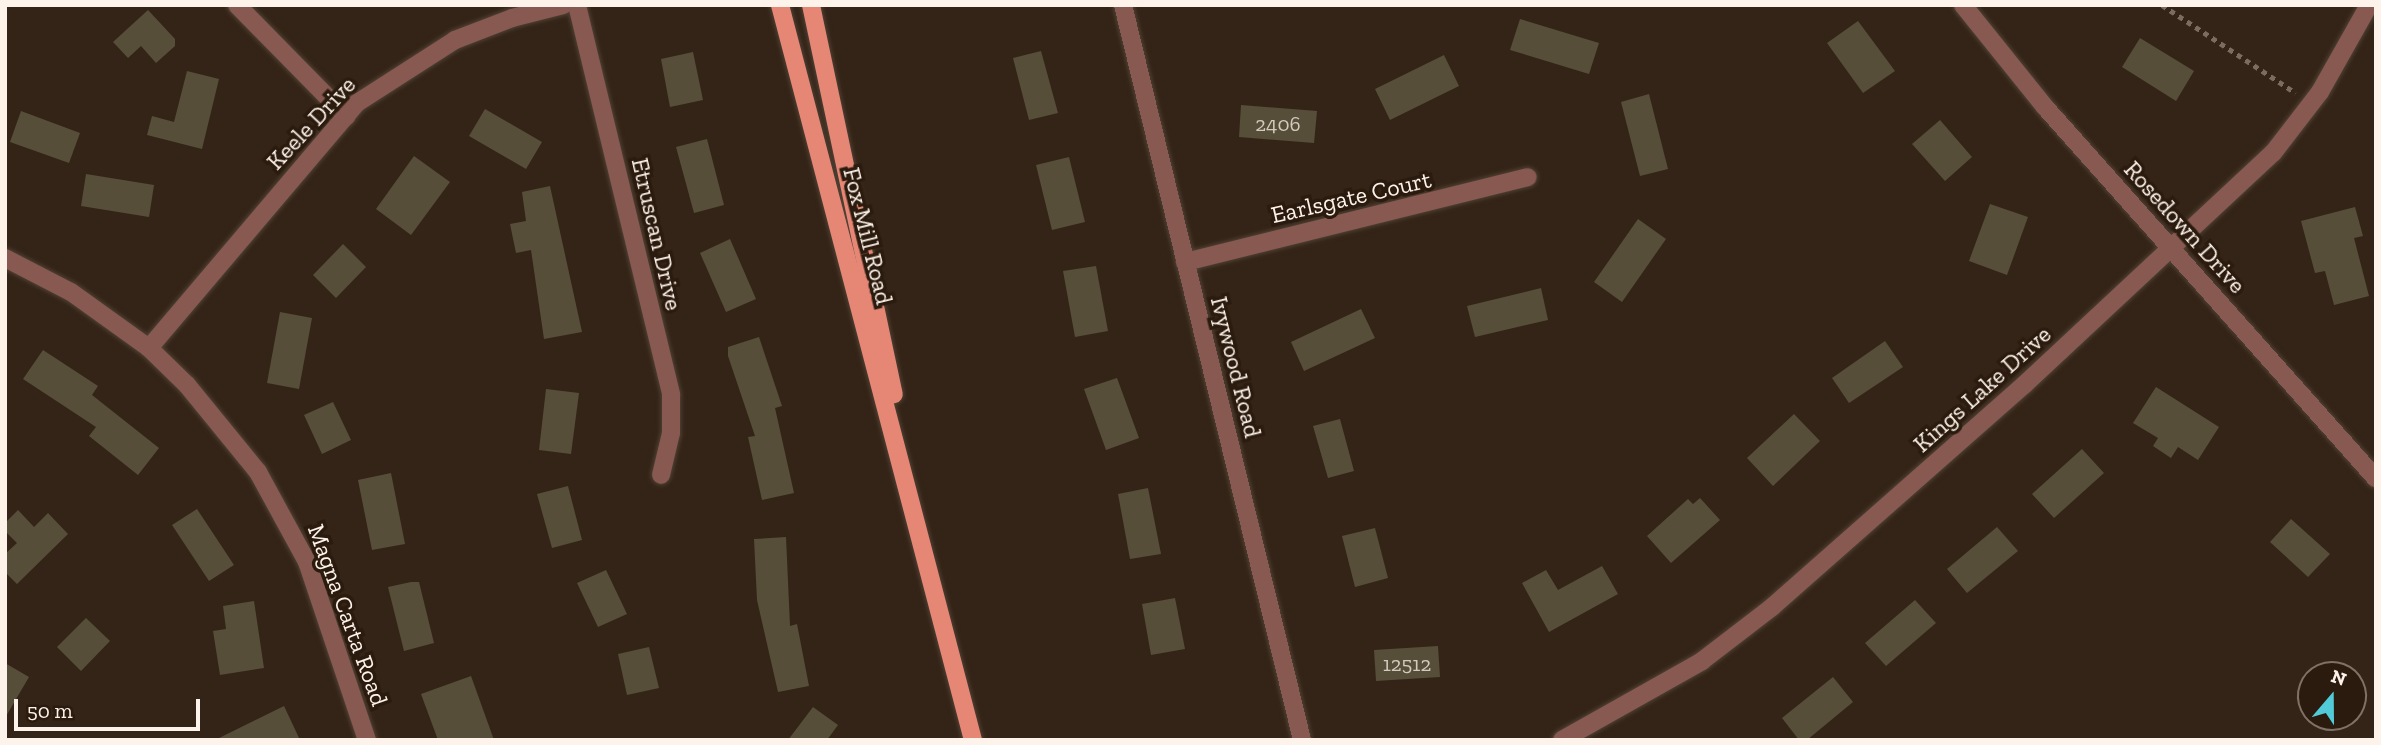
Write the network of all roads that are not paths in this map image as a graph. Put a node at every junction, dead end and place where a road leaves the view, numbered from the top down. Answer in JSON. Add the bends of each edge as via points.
{"nodes":[{"id":1,"x":237,"y":5,"type":"edge"},
{"id":2,"x":563,"y":5,"type":"edge"},
{"id":3,"x":577,"y":5,"type":"edge"},
{"id":4,"x":779,"y":5,"type":"edge"},
{"id":5,"x":811,"y":5,"type":"edge"},
{"id":6,"x":1123,"y":5,"type":"edge"},
{"id":7,"x":1963,"y":5,"type":"edge"},
{"id":8,"x":2369,"y":5,"type":"edge"},
{"id":9,"x":346,"y":116,"type":"junction"},
{"id":10,"x":1528,"y":177,"type":"dead end"},
{"id":11,"x":2172,"y":248,"type":"junction"},
{"id":12,"x":5,"y":258,"type":"edge"},
{"id":13,"x":1185,"y":262,"type":"junction"},
{"id":14,"x":149,"y":348,"type":"junction"},
{"id":15,"x":661,"y":475,"type":"dead end"},
{"id":16,"x":2376,"y":478,"type":"edge"},
{"id":17,"x":908,"y":480,"type":"junction"},
{"id":18,"x":367,"y":740,"type":"edge"},
{"id":19,"x":973,"y":740,"type":"edge"},
{"id":20,"x":1302,"y":740,"type":"edge"},
{"id":21,"x":1562,"y":740,"type":"edge"}],
"edges":[{"from":1,"to":9,"type":"street"},
{"from":2,"to":9,"type":"street","name":"Keele Drive","via":[[455,40],[400,72]]},
{"from":3,"to":15,"type":"street","name":"Etruscan Drive","via":[[671,395],[671,433]]},
{"from":4,"to":17,"type":"main road","name":"Fox Mill Road"},
{"from":5,"to":17,"type":"main road","name":"Fox Mill Road","via":[[887,350]]},
{"from":6,"to":13,"type":"street","name":"Ivywood Road"},
{"from":7,"to":11,"type":"street","name":"Rosedown Drive","via":[[2045,107]]},
{"from":8,"to":11,"type":"street","name":"Kings Lake Drive","via":[[2348,49],[2273,153]]},
{"from":9,"to":14,"type":"street","name":"Keele Drive"},
{"from":10,"to":13,"type":"street","name":"Earlsgate Court"},
{"from":11,"to":16,"type":"street","name":"Rosedown Drive"},
{"from":11,"to":21,"type":"street","name":"Kings Lake Drive","via":[[1772,607],[1702,661]]},
{"from":12,"to":14,"type":"street","name":"Magna Carta Road","via":[[71,292]]},
{"from":13,"to":20,"type":"street","name":"Ivywood Road"},
{"from":14,"to":18,"type":"street","name":"Magna Carta Road","via":[[187,385],[258,472],[284,516],[325,611]]},
{"from":17,"to":19,"type":"main road","name":"Fox Mill Road"}]}
